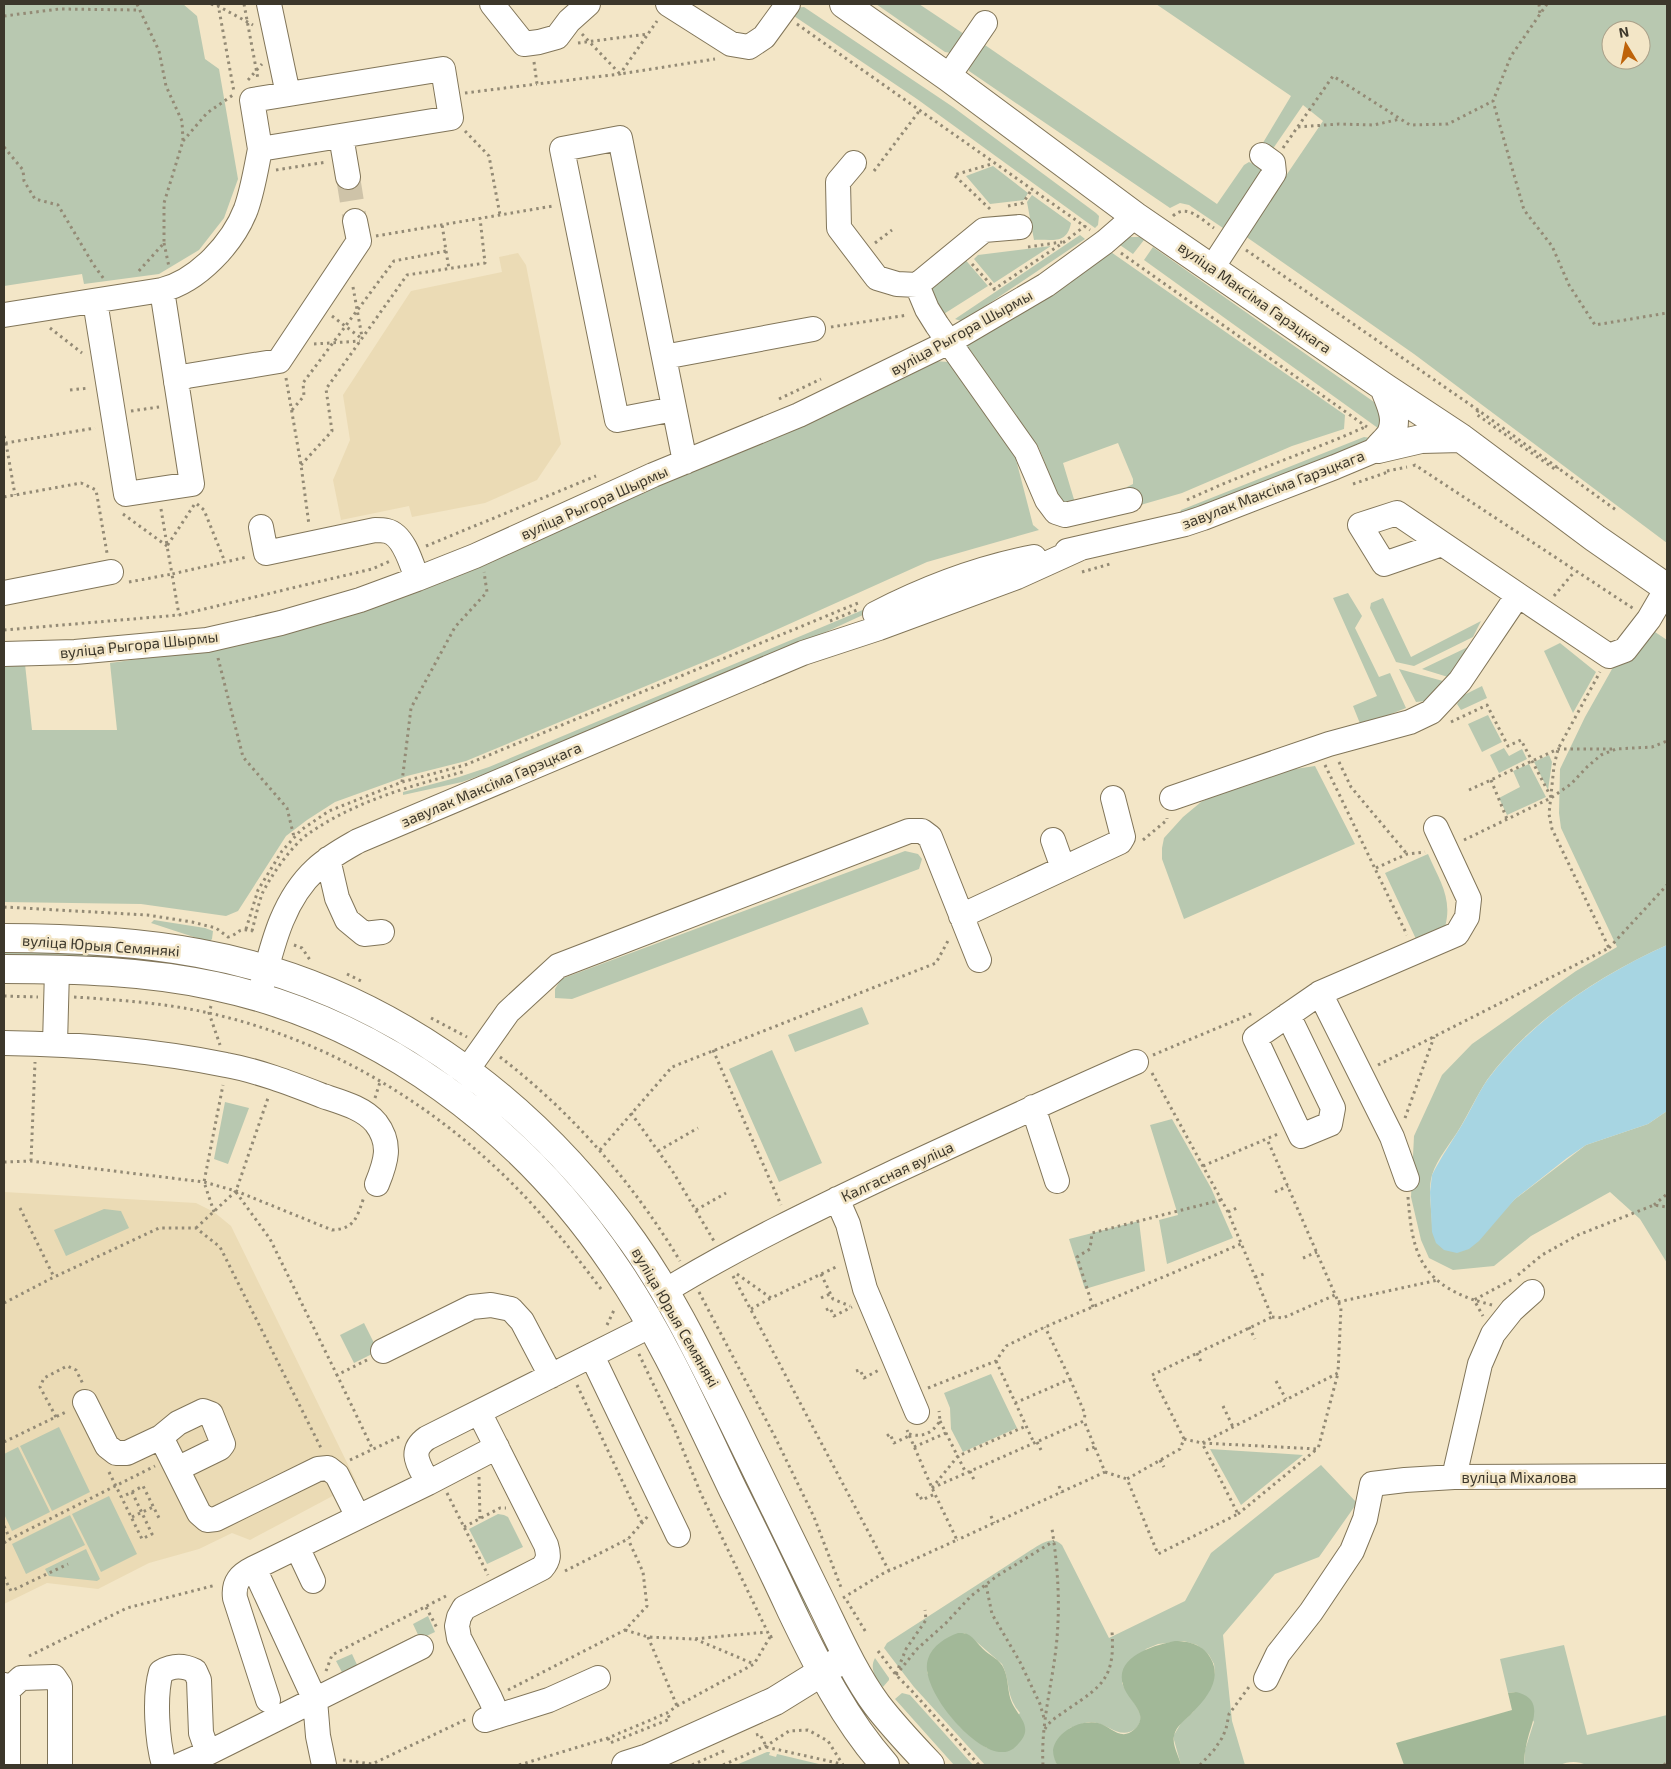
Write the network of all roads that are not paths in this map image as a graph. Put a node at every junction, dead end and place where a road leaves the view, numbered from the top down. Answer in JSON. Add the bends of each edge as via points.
{"nodes":[{"id":1,"x":269,"y":4,"type":"edge"},
{"id":2,"x":492,"y":4,"type":"edge"},
{"id":3,"x":588,"y":4,"type":"edge"},
{"id":4,"x":669,"y":4,"type":"edge"},
{"id":5,"x":844,"y":4,"type":"edge"},
{"id":6,"x":785,"y":8,"type":"edge"},
{"id":7,"x":985,"y":23,"type":"dead end"},
{"id":8,"x":948,"y":77,"type":"junction"},
{"id":9,"x":288,"y":94,"type":"junction"},
{"id":10,"x":341,"y":136,"type":"junction"},
{"id":11,"x":260,"y":149,"type":"junction"},
{"id":12,"x":1267,"y":159,"type":"road end"},
{"id":13,"x":864,"y":168,"type":"road end"},
{"id":14,"x":348,"y":178,"type":"tunnel mouth"},
{"id":15,"x":1135,"y":216,"type":"junction"},
{"id":16,"x":355,"y":222,"type":"tunnel mouth"},
{"id":17,"x":1023,"y":237,"type":"road end"},
{"id":18,"x":1212,"y":268,"type":"junction"},
{"id":19,"x":917,"y":285,"type":"junction"},
{"id":20,"x":162,"y":290,"type":"junction"},
{"id":21,"x":95,"y":301,"type":"junction"},
{"id":22,"x":4,"y":315,"type":"edge"},
{"id":23,"x":813,"y":330,"type":"road end"},
{"id":24,"x":949,"y":342,"type":"junction"},
{"id":25,"x":664,"y":357,"type":"junction"},
{"id":26,"x":1384,"y":387,"type":"junction"},
{"id":27,"x":178,"y":393,"type":"junction"},
{"id":28,"x":674,"y":409,"type":"junction"},
{"id":29,"x":1461,"y":438,"type":"junction"},
{"id":30,"x":1383,"y":461,"type":"junction"},
{"id":31,"x":685,"y":462,"type":"junction"},
{"id":32,"x":1130,"y":500,"type":"dead end"},
{"id":33,"x":261,"y":527,"type":"dead end"},
{"id":34,"x":1442,"y":544,"type":"dead end"},
{"id":35,"x":111,"y":572,"type":"road end"},
{"id":36,"x":417,"y":579,"type":"junction"},
{"id":37,"x":1667,"y":588,"type":"edge"},
{"id":38,"x":4,"y":593,"type":"edge"},
{"id":39,"x":1518,"y":595,"type":"junction"},
{"id":40,"x":4,"y":654,"type":"edge"},
{"id":41,"x":1113,"y":798,"type":"dead end"},
{"id":42,"x":1172,"y":798,"type":"road end"},
{"id":43,"x":1436,"y":828,"type":"dead end"},
{"id":44,"x":1052,"y":840,"type":"dead end"},
{"id":45,"x":328,"y":859,"type":"junction"},
{"id":46,"x":1063,"y":868,"type":"junction"},
{"id":47,"x":962,"y":916,"type":"junction"},
{"id":48,"x":382,"y":932,"type":"dead end"},
{"id":49,"x":4,"y":938,"type":"edge"},
{"id":50,"x":980,"y":960,"type":"dead end"},
{"id":51,"x":4,"y":969,"type":"edge"},
{"id":52,"x":266,"y":969,"type":"junction"},
{"id":53,"x":57,"y":970,"type":"junction"},
{"id":54,"x":1320,"y":992,"type":"junction"},
{"id":55,"x":258,"y":997,"type":"junction"},
{"id":56,"x":1288,"y":1015,"type":"junction"},
{"id":57,"x":4,"y":1043,"type":"edge"},
{"id":58,"x":45,"y":1044,"type":"junction"},
{"id":59,"x":1136,"y":1062,"type":"road end"},
{"id":60,"x":467,"y":1070,"type":"junction"},
{"id":61,"x":1033,"y":1107,"type":"junction"},
{"id":62,"x":1407,"y":1179,"type":"road end"},
{"id":63,"x":1057,"y":1181,"type":"dead end"},
{"id":64,"x":377,"y":1184,"type":"road end"},
{"id":65,"x":837,"y":1200,"type":"junction"},
{"id":66,"x":665,"y":1291,"type":"junction"},
{"id":67,"x":1532,"y":1292,"type":"dead end"},
{"id":68,"x":641,"y":1331,"type":"junction"},
{"id":69,"x":383,"y":1352,"type":"road end"},
{"id":70,"x":592,"y":1356,"type":"junction"},
{"id":71,"x":551,"y":1376,"type":"junction"},
{"id":72,"x":85,"y":1402,"type":"road end"},
{"id":73,"x":911,"y":1411,"type":"road end"},
{"id":74,"x":479,"y":1412,"type":"junction"},
{"id":75,"x":488,"y":1452,"type":"junction"},
{"id":76,"x":1667,"y":1476,"type":"edge"},
{"id":77,"x":1454,"y":1478,"type":"junction"},
{"id":78,"x":434,"y":1480,"type":"junction"},
{"id":79,"x":358,"y":1517,"type":"junction"},
{"id":80,"x":678,"y":1535,"type":"dead end"},
{"id":81,"x":297,"y":1547,"type":"junction"},
{"id":82,"x":246,"y":1573,"type":"junction"},
{"id":83,"x":313,"y":1581,"type":"dead end"},
{"id":84,"x":421,"y":1647,"type":"dead end"},
{"id":85,"x":847,"y":1656,"type":"junction"},
{"id":86,"x":822,"y":1671,"type":"junction"},
{"id":87,"x":598,"y":1678,"type":"dead end"},
{"id":88,"x":1258,"y":1682,"type":"road end"},
{"id":89,"x":6,"y":1688,"type":"edge"},
{"id":90,"x":315,"y":1700,"type":"junction"},
{"id":91,"x":277,"y":1707,"type":"junction"},
{"id":92,"x":208,"y":1753,"type":"junction"},
{"id":93,"x":322,"y":1753,"type":"edge"},
{"id":94,"x":8,"y":1765,"type":"edge"},
{"id":95,"x":60,"y":1765,"type":"edge"},
{"id":96,"x":164,"y":1765,"type":"edge"},
{"id":97,"x":180,"y":1765,"type":"edge"},
{"id":98,"x":626,"y":1765,"type":"edge"},
{"id":99,"x":885,"y":1765,"type":"edge"},
{"id":100,"x":930,"y":1765,"type":"edge"}],
"edges":[{"from":1,"to":9,"type":"street"},
{"from":2,"to":3,"type":"street","via":[[524,44],[570,33]]},
{"from":4,"to":6,"type":"street","via":[[731,44],[749,47],[764,37]]},
{"from":5,"to":8,"type":"main road","name":"вуліца Максіма Гарэцкага"},
{"from":7,"to":8,"type":"street"},
{"from":8,"to":15,"type":"main road","name":"вуліца Максіма Гарэцкага"},
{"from":9,"to":10,"type":"street","via":[[443,69],[451,118]]},
{"from":9,"to":11,"type":"street","via":[[254,91],[252,100]]},
{"from":10,"to":11,"type":"street"},
{"from":10,"to":14,"type":"street"},
{"from":11,"to":20,"type":"street","via":[[245,211],[232,234],[214,258],[195,275]]},
{"from":12,"to":18,"type":"street","via":[[1274,173]]},
{"from":13,"to":19,"type":"street","via":[[838,182],[839,228],[880,287]]},
{"from":15,"to":18,"type":"main road","name":"вуліца Максіма Гарэцкага"},
{"from":15,"to":24,"type":"street","name":"вуліца Рыгора Шырмы","via":[[1046,285]]},
{"from":16,"to":27,"type":"street","via":[[359,241],[279,360],[187,376]]},
{"from":17,"to":19,"type":"street","via":[[984,230]]},
{"from":18,"to":26,"type":"main road","name":"вуліца Максіма Гарэцкага"},
{"from":19,"to":24,"type":"street","via":[[927,309]]},
{"from":20,"to":21,"type":"street"},
{"from":20,"to":27,"type":"street"},
{"from":21,"to":22,"type":"street"},
{"from":21,"to":27,"type":"street","via":[[126,494],[192,484]]},
{"from":23,"to":25,"type":"street"},
{"from":24,"to":31,"type":"street","name":"вуліца Рыгора Шырмы","via":[[800,415]]},
{"from":24,"to":32,"type":"street","via":[[1026,451],[1056,512],[1065,515]]},
{"from":25,"to":28,"type":"street"},
{"from":25,"to":28,"type":"street","via":[[620,138],[562,150],[617,420]]},
{"from":26,"to":29,"type":"main road","name":"вуліца Максіма Гарэцкага"},
{"from":26,"to":30,"type":"main road","via":[[1394,412],[1394,422]]},
{"from":28,"to":31,"type":"street"},
{"from":29,"to":30,"type":"main road","via":[[1421,439]]},
{"from":29,"to":37,"type":"main road","name":"вуліца Максіма Гарэцкага"},
{"from":30,"to":45,"type":"street","name":"завулак Максіма Гарэцкага","via":[[1335,467],[1185,524],[1014,562],[931,588],[804,653],[450,801],[358,841]]},
{"from":31,"to":36,"type":"street","name":"вуліца Рыгора Шырмы"},
{"from":33,"to":36,"type":"street","via":[[266,553],[387,530],[398,536]]},
{"from":34,"to":39,"type":"street"},
{"from":35,"to":38,"type":"street"},
{"from":36,"to":40,"type":"street","name":"вуліца Рыгора Шырмы","via":[[281,624],[207,640],[75,652]]},
{"from":37,"to":39,"type":"street","via":[[1626,650],[1609,656]]},
{"from":39,"to":42,"type":"street","via":[[1460,681],[1431,712],[1410,722],[1323,746]]},
{"from":41,"to":46,"type":"street","via":[[1122,837],[1120,842]]},
{"from":43,"to":54,"type":"street","via":[[1469,899],[1468,917],[1458,934]]},
{"from":44,"to":46,"type":"street"},
{"from":45,"to":48,"type":"street","via":[[337,898],[347,920],[364,934]]},
{"from":45,"to":52,"type":"street","name":"завулак Максіма Гарэцкага","via":[[315,870],[285,909]]},
{"from":46,"to":47,"type":"street"},
{"from":47,"to":50,"type":"street"},
{"from":47,"to":60,"type":"street","via":[[930,837],[922,831],[908,831],[558,966],[508,1012]]},
{"from":49,"to":52,"type":"main road","name":"вуліца Юрыя Семянякі","via":[[84,940],[159,947]]},
{"from":51,"to":53,"type":"main road","name":"вуліца Юрыя Семянякі"},
{"from":52,"to":55,"type":"street","name":"завулак Максіма Гарэцкага"},
{"from":52,"to":60,"type":"main road","name":"вуліца Юрыя Семянякі","via":[[363,1007],[401,1026]]},
{"from":53,"to":55,"type":"main road","name":"вуліца Юрыя Семянякі","via":[[156,976]]},
{"from":53,"to":58,"type":"street"},
{"from":54,"to":56,"type":"street"},
{"from":54,"to":62,"type":"street","via":[[1395,1145]]},
{"from":55,"to":68,"type":"main road","name":"вуліца Юрыя Семянякі","via":[[322,1020],[372,1043],[423,1074],[486,1122],[528,1159],[580,1219],[617,1269]]},
{"from":56,"to":56,"type":"street","via":[[1255,1038],[1301,1136],[1330,1124],[1333,1108]]},
{"from":57,"to":58,"type":"street"},
{"from":58,"to":64,"type":"street","via":[[125,1050],[227,1065],[275,1078],[350,1106],[372,1118],[382,1132],[385,1163]]},
{"from":59,"to":61,"type":"street","name":"Калгасная вуліца"},
{"from":60,"to":66,"type":"main road","name":"вуліца Юрыя Семянякі","via":[[525,1118],[578,1170],[634,1243]]},
{"from":61,"to":63,"type":"street"},
{"from":61,"to":65,"type":"street","name":"Калгасная вуліца"},
{"from":65,"to":66,"type":"street","name":"Калгасная вуліца","via":[[716,1261]]},
{"from":65,"to":73,"type":"street"},
{"from":66,"to":85,"type":"main road","name":"вуліца Юрыя Семянякі","via":[[704,1363]]},
{"from":67,"to":77,"type":"street","via":[[1493,1334],[1480,1364]]},
{"from":68,"to":70,"type":"street"},
{"from":68,"to":86,"type":"main road","name":"вуліца Юрыя Семянякі","via":[[684,1388]]},
{"from":69,"to":71,"type":"street","via":[[472,1307],[491,1304],[511,1309],[522,1321]]},
{"from":70,"to":71,"type":"street"},
{"from":70,"to":80,"type":"street"},
{"from":71,"to":74,"type":"street"},
{"from":72,"to":79,"type":"street","via":[[107,1446],[116,1453],[170,1455],[199,1514],[207,1520],[216,1519],[318,1469],[328,1468],[337,1475]]},
{"from":74,"to":75,"type":"street"},
{"from":74,"to":78,"type":"street","via":[[418,1444],[417,1459]]},
{"from":75,"to":78,"type":"street"},
{"from":75,"to":87,"type":"street","via":[[549,1554],[542,1568],[464,1608],[459,1618],[459,1638],[491,1711],[549,1700]]},
{"from":76,"to":77,"type":"street","name":"вуліца Міхалова"},
{"from":77,"to":88,"type":"street","name":"вуліца Міхалова","via":[[1372,1484],[1365,1519],[1352,1551]]},
{"from":78,"to":79,"type":"street"},
{"from":79,"to":81,"type":"street"},
{"from":81,"to":82,"type":"street"},
{"from":81,"to":83,"type":"street"},
{"from":82,"to":90,"type":"street"},
{"from":82,"to":91,"type":"street","via":[[234,1588],[235,1598]]},
{"from":84,"to":90,"type":"street"},
{"from":85,"to":86,"type":"main road"},
{"from":85,"to":100,"type":"main road","name":"вуліца Юрыя Семянякі","via":[[876,1704]]},
{"from":86,"to":98,"type":"main road","via":[[774,1700]]},
{"from":86,"to":99,"type":"main road","name":"вуліца Юрыя Семянякі","via":[[853,1724]]},
{"from":89,"to":94,"type":"street"},
{"from":89,"to":95,"type":"street","via":[[21,1678],[54,1677],[60,1686]]},
{"from":90,"to":91,"type":"street"},
{"from":90,"to":93,"type":"street"},
{"from":91,"to":92,"type":"street"},
{"from":91,"to":93,"type":"street","via":[[308,1723]]},
{"from":92,"to":96,"type":"street","via":[[201,1733],[196,1671],[185,1666],[170,1667],[161,1672],[157,1684],[159,1748]]},
{"from":92,"to":97,"type":"street"}]}
